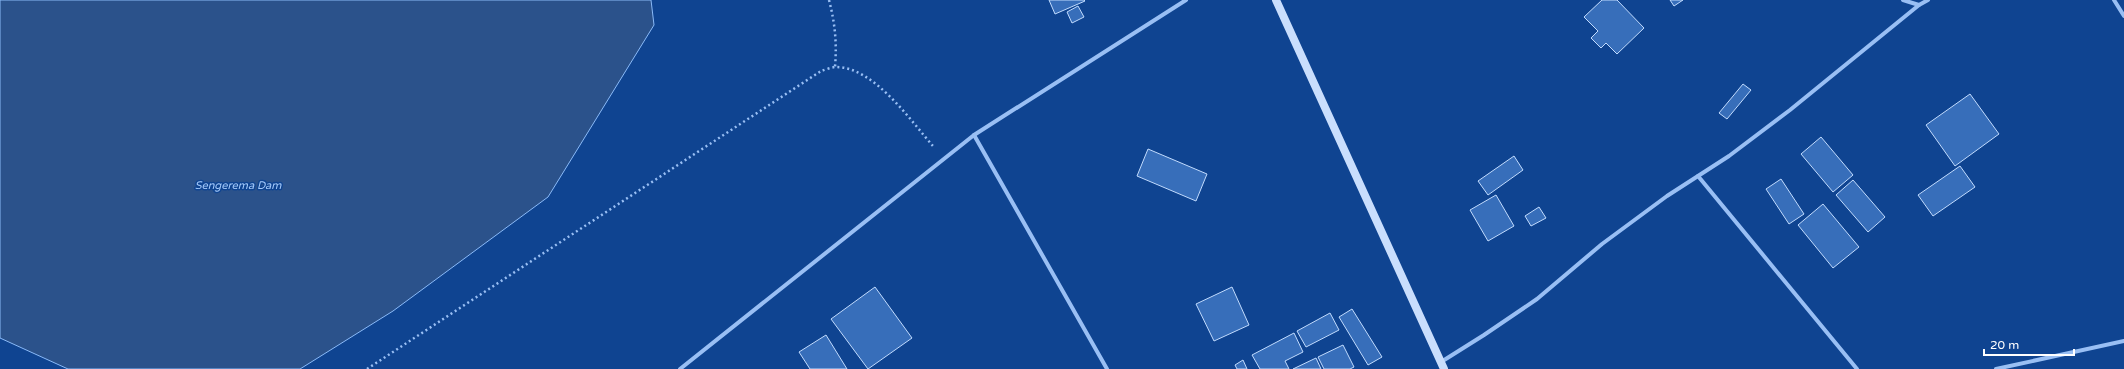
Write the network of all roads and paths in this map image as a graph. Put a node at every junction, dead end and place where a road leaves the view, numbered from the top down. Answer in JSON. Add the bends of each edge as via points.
{"nodes":[{"id":1,"x":829,"y":0,"type":"edge"},
{"id":2,"x":1186,"y":0,"type":"edge"},
{"id":3,"x":1276,"y":0,"type":"edge"},
{"id":4,"x":1903,"y":0,"type":"edge"},
{"id":5,"x":1928,"y":0,"type":"edge"},
{"id":6,"x":2114,"y":0,"type":"edge"},
{"id":7,"x":1919,"y":5,"type":"junction"},
{"id":8,"x":2124,"y":16,"type":"edge"},
{"id":9,"x":835,"y":67,"type":"junction"},
{"id":10,"x":974,"y":135,"type":"junction"},
{"id":11,"x":944,"y":159,"type":"junction"},
{"id":12,"x":1698,"y":176,"type":"junction"},
{"id":13,"x":2124,"y":341,"type":"edge"},
{"id":14,"x":1442,"y":365,"type":"edge"},
{"id":15,"x":367,"y":369,"type":"edge"},
{"id":16,"x":680,"y":369,"type":"edge"},
{"id":17,"x":1107,"y":369,"type":"edge"},
{"id":18,"x":1857,"y":369,"type":"edge"},
{"id":19,"x":1996,"y":369,"type":"edge"}],
"edges":[{"from":1,"to":9,"type":"path","via":[[837,40]]},
{"from":2,"to":10,"type":"street"},
{"from":3,"to":14,"type":"street"},
{"from":4,"to":7,"type":"street"},
{"from":5,"to":7,"type":"street"},
{"from":6,"to":8,"type":"street"},
{"from":7,"to":12,"type":"street","via":[[1790,110]]},
{"from":9,"to":11,"type":"path","via":[[867,76],[891,98]]},
{"from":9,"to":15,"type":"path","via":[[821,71]]},
{"from":10,"to":11,"type":"street"},
{"from":10,"to":17,"type":"street"},
{"from":11,"to":16,"type":"street"},
{"from":12,"to":14,"type":"street","via":[[1607,241],[1537,299]]},
{"from":12,"to":18,"type":"street"},
{"from":13,"to":19,"type":"street"}]}
